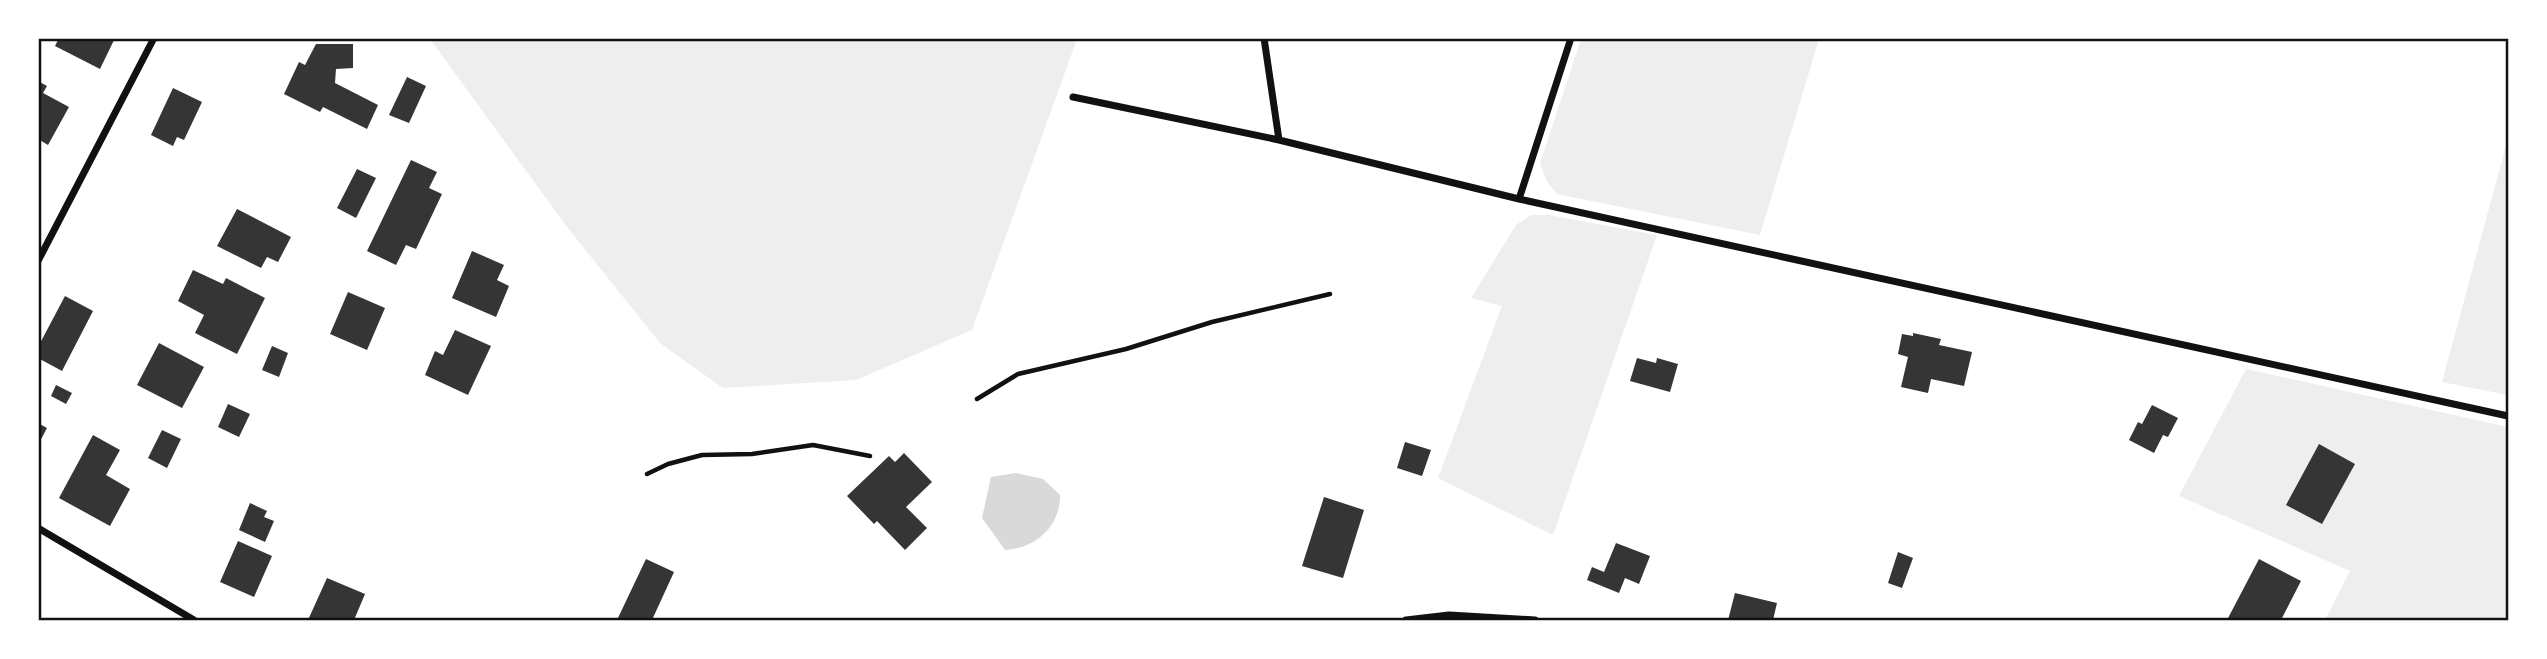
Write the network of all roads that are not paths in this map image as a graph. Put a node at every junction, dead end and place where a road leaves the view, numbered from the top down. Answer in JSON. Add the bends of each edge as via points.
{"nodes":[{"id":1,"x":154,"y":38,"type":"edge"},
{"id":2,"x":1264,"y":38,"type":"edge"},
{"id":3,"x":1571,"y":38,"type":"edge"},
{"id":4,"x":1073,"y":97,"type":"dead end"},
{"id":5,"x":1279,"y":140,"type":"junction"},
{"id":6,"x":1519,"y":199,"type":"junction"},
{"id":7,"x":38,"y":261,"type":"edge"},
{"id":8,"x":2508,"y":416,"type":"edge"},
{"id":9,"x":38,"y":528,"type":"edge"},
{"id":10,"x":194,"y":621,"type":"edge"},
{"id":11,"x":1406,"y":621,"type":"edge"},
{"id":12,"x":1535,"y":621,"type":"edge"}],
"edges":[{"from":1,"to":7,"type":"street"},
{"from":2,"to":5,"type":"street"},
{"from":3,"to":6,"type":"street"},
{"from":4,"to":5,"type":"street"},
{"from":5,"to":6,"type":"street"},
{"from":6,"to":8,"type":"street"},
{"from":9,"to":10,"type":"street"},
{"from":11,"to":12,"type":"street","via":[[1449,615]]}]}
